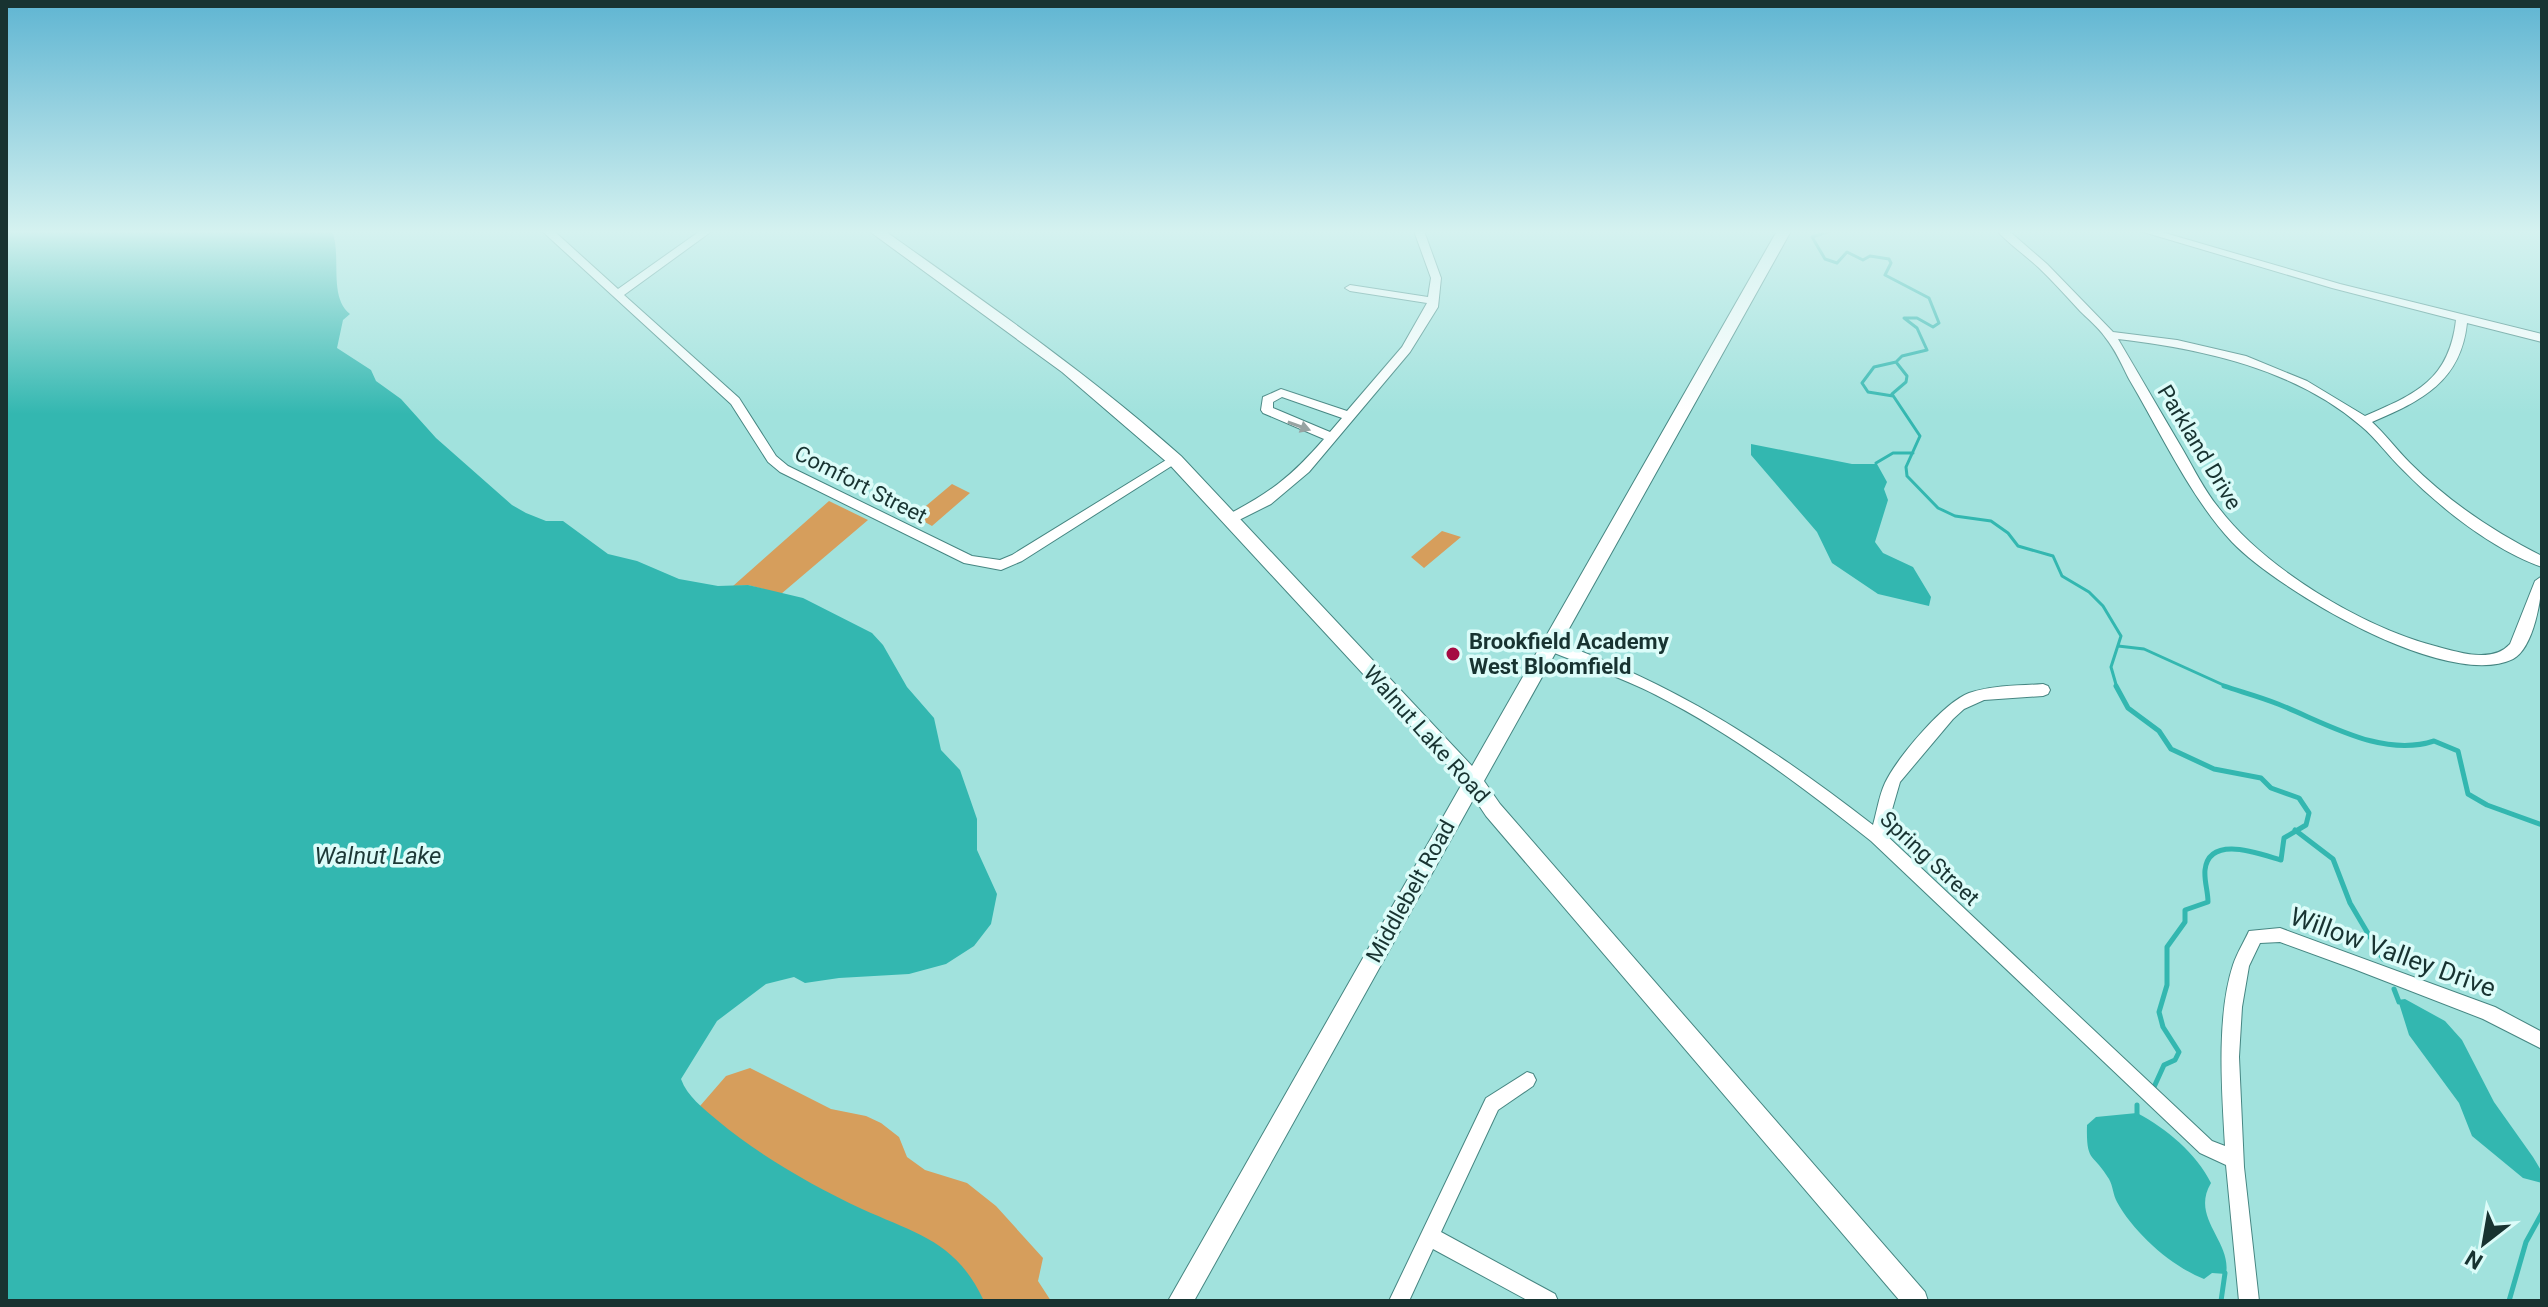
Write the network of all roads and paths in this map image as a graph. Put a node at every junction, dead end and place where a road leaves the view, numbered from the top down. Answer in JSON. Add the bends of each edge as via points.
{"nodes":[{"id":1,"x":614,"y":292,"type":"edge"},
{"id":2,"x":621,"y":292,"type":"edge"},
{"id":3,"x":961,"y":292,"type":"edge"},
{"id":4,"x":1375,"y":292,"type":"edge"},
{"id":5,"x":1434,"y":292,"type":"edge"},
{"id":6,"x":1750,"y":292,"type":"edge"},
{"id":7,"x":2068,"y":292,"type":"edge"},
{"id":8,"x":2365,"y":292,"type":"edge"},
{"id":9,"x":617,"y":295,"type":"junction"},
{"id":10,"x":1433,"y":301,"type":"junction"},
{"id":11,"x":2462,"y":319,"type":"junction"},
{"id":12,"x":2110,"y":335,"type":"junction"},
{"id":13,"x":2542,"y":338,"type":"edge"},
{"id":14,"x":1349,"y":416,"type":"junction"},
{"id":15,"x":2363,"y":421,"type":"junction"},
{"id":16,"x":1331,"y":437,"type":"junction"},
{"id":17,"x":1175,"y":460,"type":"junction"},
{"id":18,"x":1230,"y":519,"type":"junction"},
{"id":19,"x":2542,"y":562,"type":"edge"},
{"id":20,"x":2542,"y":581,"type":"edge"},
{"id":21,"x":1552,"y":646,"type":"junction"},
{"id":22,"x":2043,"y":690,"type":"dead end"},
{"id":23,"x":1472,"y":779,"type":"junction"},
{"id":24,"x":1876,"y":836,"type":"junction"},
{"id":25,"x":2542,"y":1041,"type":"edge"},
{"id":26,"x":1527,"y":1080,"type":"dead end"},
{"id":27,"x":2235,"y":1160,"type":"junction"},
{"id":28,"x":1431,"y":1237,"type":"junction"},
{"id":29,"x":1180,"y":1301,"type":"edge"},
{"id":30,"x":1399,"y":1301,"type":"edge"},
{"id":31,"x":1548,"y":1301,"type":"edge"},
{"id":32,"x":1916,"y":1301,"type":"edge"},
{"id":33,"x":2249,"y":1301,"type":"edge"}],
"edges":[{"from":1,"to":9,"type":"street","name":"Comfort Street"},
{"from":2,"to":9,"type":"street"},
{"from":3,"to":17,"type":"street","name":"Walnut Lake Road","via":[[1082,379]]},
{"from":4,"to":10,"type":"street"},
{"from":5,"to":10,"type":"street"},
{"from":6,"to":21,"type":"street","name":"Middlebelt Road"},
{"from":7,"to":12,"type":"street","name":"Parkland Drive"},
{"from":8,"to":11,"type":"street"},
{"from":9,"to":17,"type":"street","name":"Comfort Street","via":[[735,401],[784,469],[985,565],[1017,558]]},
{"from":10,"to":14,"type":"street","via":[[1406,349]]},
{"from":11,"to":13,"type":"street"},
{"from":11,"to":15,"type":"street","via":[[2452,362],[2436,385]]},
{"from":12,"to":15,"type":"street","via":[[2174,341],[2252,361],[2312,388]]},
{"from":12,"to":20,"type":"street","name":"Parkland Drive","via":[[2225,527],[2278,574],[2324,602],[2434,651],[2487,661],[2510,654],[2517,644]]},
{"from":14,"to":16,"type":"street"},
{"from":14,"to":16,"type":"street","one_way":true,"via":[[1281,393],[1267,400],[1267,410],[1280,419]]},
{"from":15,"to":19,"type":"street","via":[[2462,517]]},
{"from":16,"to":18,"type":"street","via":[[1305,469],[1266,501]]},
{"from":17,"to":18,"type":"street","name":"Walnut Lake Road"},
{"from":18,"to":23,"type":"street","name":"Walnut Lake Road"},
{"from":21,"to":23,"type":"street","name":"Middlebelt Road"},
{"from":21,"to":24,"type":"street","name":"Spring Street","via":[[1661,691],[1756,748]]},
{"from":22,"to":24,"type":"street","via":[[1992,692],[1950,708],[1895,780]]},
{"from":23,"to":29,"type":"street","name":"Middlebelt Road"},
{"from":23,"to":32,"type":"street","name":"Walnut Lake Road","via":[[1493,810]]},
{"from":24,"to":27,"type":"street","name":"Spring Street","via":[[2206,1147]]},
{"from":25,"to":27,"type":"street","name":"Willow Valley Drive","via":[[2489,1013],[2369,967],[2280,935],[2255,936],[2242,953],[2230,1042]]},
{"from":26,"to":28,"type":"street","via":[[1492,1104]]},
{"from":27,"to":33,"type":"street","name":"Willow Valley Drive"},
{"from":28,"to":30,"type":"street"},
{"from":28,"to":31,"type":"street"}]}
